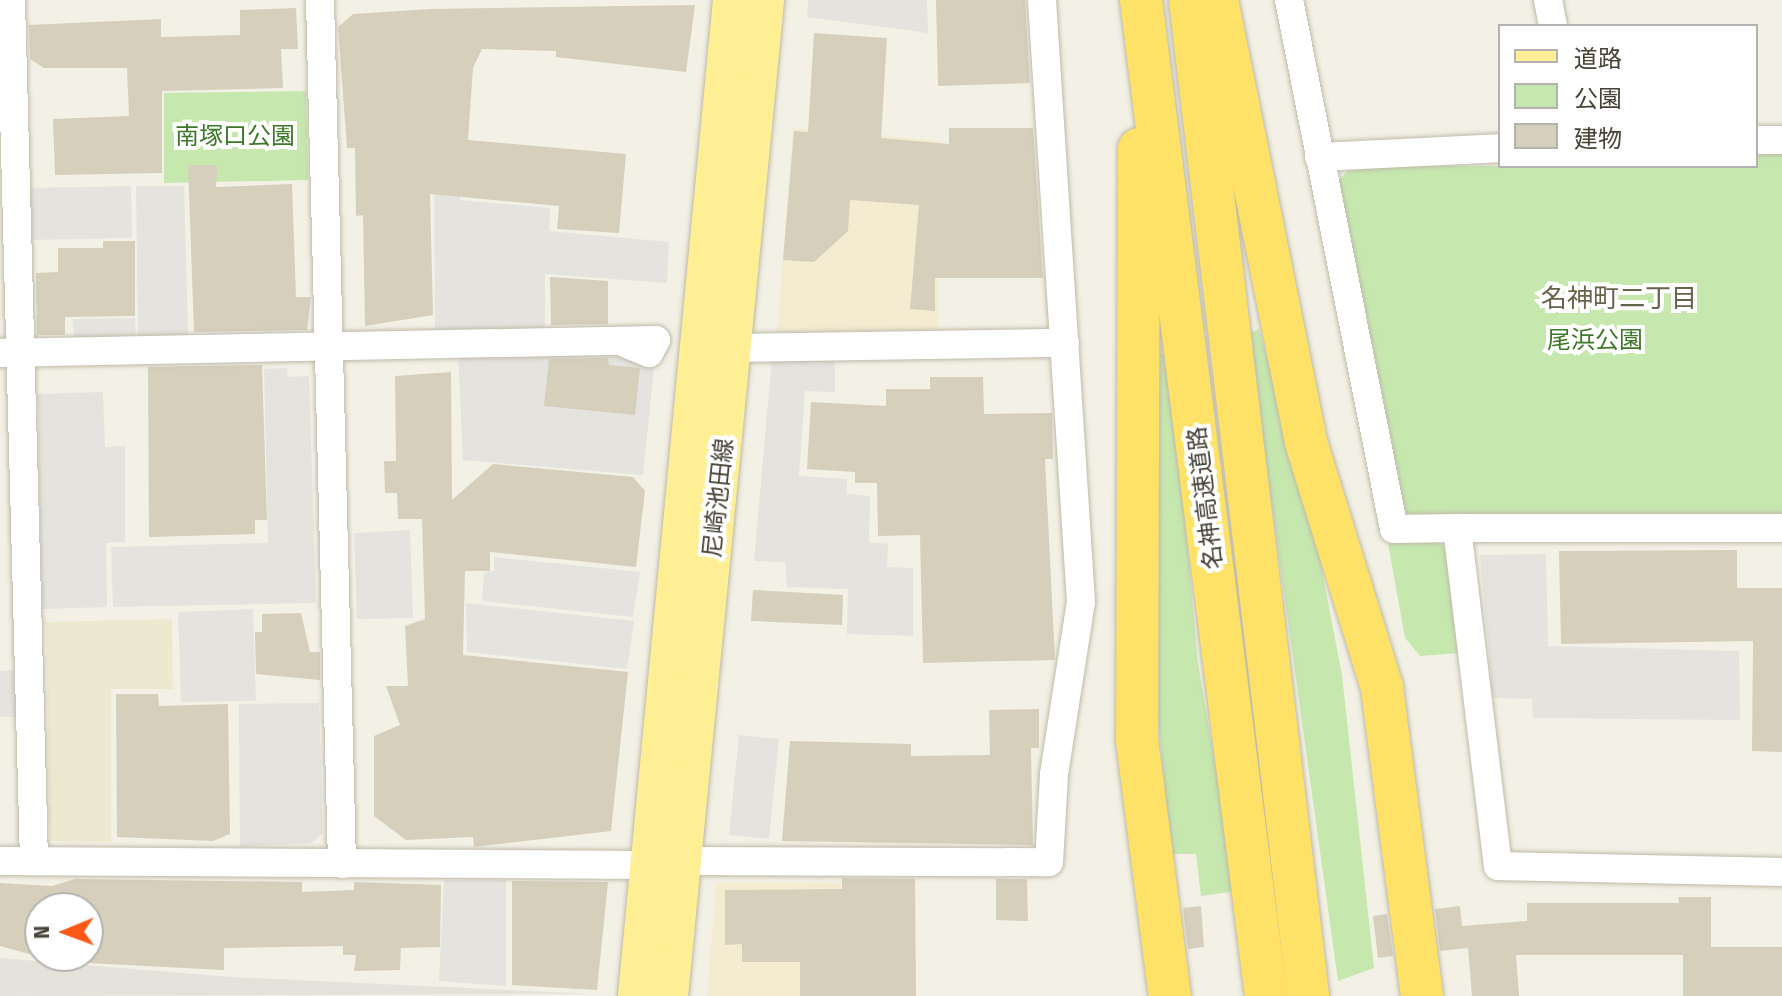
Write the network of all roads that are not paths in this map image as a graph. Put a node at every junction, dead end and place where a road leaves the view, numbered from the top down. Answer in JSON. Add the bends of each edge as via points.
{"nodes":[{"id":1,"x":11,"y":0,"type":"edge"},
{"id":2,"x":320,"y":0,"type":"edge"},
{"id":3,"x":731,"y":0,"type":"edge"},
{"id":4,"x":766,"y":0,"type":"edge"},
{"id":5,"x":1042,"y":0,"type":"edge"},
{"id":6,"x":1140,"y":0,"type":"edge"},
{"id":7,"x":1190,"y":0,"type":"edge"},
{"id":8,"x":1217,"y":0,"type":"edge"},
{"id":9,"x":1289,"y":0,"type":"edge"},
{"id":10,"x":1548,"y":0,"type":"edge"},
{"id":11,"x":1553,"y":24,"type":"edge"},
{"id":12,"x":7,"y":122,"type":"edge"},
{"id":13,"x":1758,"y":140,"type":"edge"},
{"id":14,"x":1782,"y":140,"type":"edge"},
{"id":15,"x":1498,"y":148,"type":"edge"},
{"id":16,"x":1319,"y":157,"type":"junction"},
{"id":17,"x":624,"y":343,"type":"dead end"},
{"id":18,"x":1065,"y":343,"type":"junction"},
{"id":19,"x":329,"y":347,"type":"junction"},
{"id":20,"x":734,"y":348,"type":"junction"},
{"id":21,"x":10,"y":353,"type":"edge"},
{"id":22,"x":1457,"y":528,"type":"junction"},
{"id":23,"x":1782,"y":528,"type":"edge"},
{"id":24,"x":0,"y":861,"type":"edge"},
{"id":25,"x":34,"y":861,"type":"junction"},
{"id":26,"x":666,"y":863,"type":"junction"},
{"id":27,"x":342,"y":864,"type":"junction"},
{"id":28,"x":1782,"y":872,"type":"edge"},
{"id":29,"x":636,"y":996,"type":"edge"},
{"id":30,"x":670,"y":996,"type":"edge"},
{"id":31,"x":1170,"y":996,"type":"edge"},
{"id":32,"x":1266,"y":996,"type":"edge"},
{"id":33,"x":1308,"y":996,"type":"edge"},
{"id":34,"x":1422,"y":996,"type":"edge"}],
"edges":[{"from":1,"to":12,"type":"street"},
{"from":2,"to":19,"type":"street"},
{"from":3,"to":26,"type":"main road","name":"尼崎池田線"},
{"from":4,"to":20,"type":"main road","name":"尼崎池田線"},
{"from":5,"to":18,"type":"street"},
{"from":6,"to":31,"type":"highway","via":[[1137,740]]},
{"from":6,"to":32,"type":"highway","name":"名神高速道路"},
{"from":7,"to":33,"type":"highway","name":"名神高速道路"},
{"from":8,"to":34,"type":"highway","via":[[1306,442],[1382,688]]},
{"from":9,"to":16,"type":"street"},
{"from":10,"to":11,"type":"street"},
{"from":12,"to":21,"type":"street"},
{"from":13,"to":14,"type":"street"},
{"from":15,"to":16,"type":"street"},
{"from":16,"to":22,"type":"street","via":[[1394,529]]},
{"from":17,"to":19,"type":"street"},
{"from":18,"to":20,"type":"street"},
{"from":18,"to":26,"type":"street","via":[[1081,616],[1054,774],[1049,862]]},
{"from":19,"to":21,"type":"street"},
{"from":19,"to":27,"type":"street"},
{"from":20,"to":26,"type":"main road","name":"尼崎池田線"},
{"from":21,"to":25,"type":"street"},
{"from":22,"to":23,"type":"street"},
{"from":22,"to":28,"type":"street","via":[[1498,866]]},
{"from":24,"to":25,"type":"street"},
{"from":25,"to":27,"type":"street"},
{"from":26,"to":27,"type":"street"},
{"from":26,"to":29,"type":"main road","name":"尼崎池田線"},
{"from":26,"to":30,"type":"main road","name":"尼崎池田線"}]}
